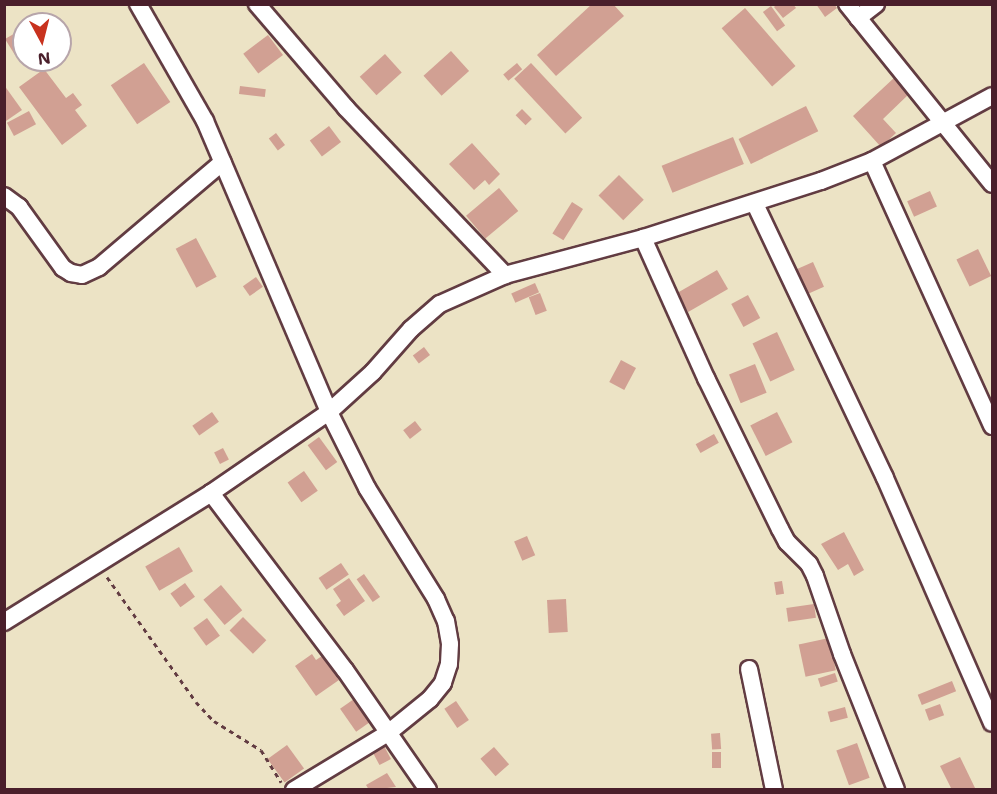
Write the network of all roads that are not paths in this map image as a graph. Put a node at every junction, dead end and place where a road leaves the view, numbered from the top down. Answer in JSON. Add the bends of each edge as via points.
{"nodes":[{"id":1,"x":138,"y":4,"type":"edge"},
{"id":2,"x":257,"y":4,"type":"edge"},
{"id":3,"x":876,"y":4,"type":"edge"},
{"id":4,"x":852,"y":11,"type":"edge"},
{"id":5,"x":993,"y":96,"type":"edge"},
{"id":6,"x":946,"y":123,"type":"junction"},
{"id":7,"x":872,"y":160,"type":"junction"},
{"id":8,"x":223,"y":162,"type":"junction"},
{"id":9,"x":993,"y":184,"type":"edge"},
{"id":10,"x":4,"y":196,"type":"edge"},
{"id":11,"x":755,"y":204,"type":"junction"},
{"id":12,"x":643,"y":238,"type":"junction"},
{"id":13,"x":505,"y":275,"type":"junction"},
{"id":14,"x":329,"y":412,"type":"junction"},
{"id":15,"x":993,"y":426,"type":"edge"},
{"id":16,"x":211,"y":493,"type":"junction"},
{"id":17,"x":4,"y":622,"type":"edge"},
{"id":18,"x":748,"y":669,"type":"dead end"},
{"id":19,"x":993,"y":723,"type":"edge"},
{"id":20,"x":388,"y":733,"type":"junction"},
{"id":21,"x":294,"y":789,"type":"edge"},
{"id":22,"x":428,"y":789,"type":"edge"},
{"id":23,"x":774,"y":789,"type":"edge"},
{"id":24,"x":896,"y":789,"type":"edge"}],
"edges":[{"from":1,"to":8,"type":"street","via":[[205,121]]},
{"from":2,"to":13,"type":"street","via":[[346,108]]},
{"from":3,"to":4,"type":"street"},
{"from":4,"to":6,"type":"street"},
{"from":5,"to":6,"type":"street"},
{"from":6,"to":7,"type":"street"},
{"from":6,"to":9,"type":"street"},
{"from":7,"to":11,"type":"street"},
{"from":7,"to":15,"type":"street"},
{"from":8,"to":10,"type":"street","via":[[99,267],[82,275],[63,268],[19,207]]},
{"from":8,"to":14,"type":"street"},
{"from":11,"to":12,"type":"street"},
{"from":11,"to":19,"type":"street","via":[[885,478]]},
{"from":12,"to":13,"type":"street"},
{"from":12,"to":24,"type":"street","via":[[770,510],[787,542],[815,576]]},
{"from":13,"to":14,"type":"street","via":[[440,304]]},
{"from":14,"to":16,"type":"street"},
{"from":14,"to":20,"type":"street","via":[[367,488],[436,599],[448,633],[450,664],[443,683],[430,699]]},
{"from":16,"to":17,"type":"street"},
{"from":16,"to":20,"type":"street"},
{"from":18,"to":23,"type":"street"},
{"from":20,"to":21,"type":"street"},
{"from":20,"to":22,"type":"street"}]}
